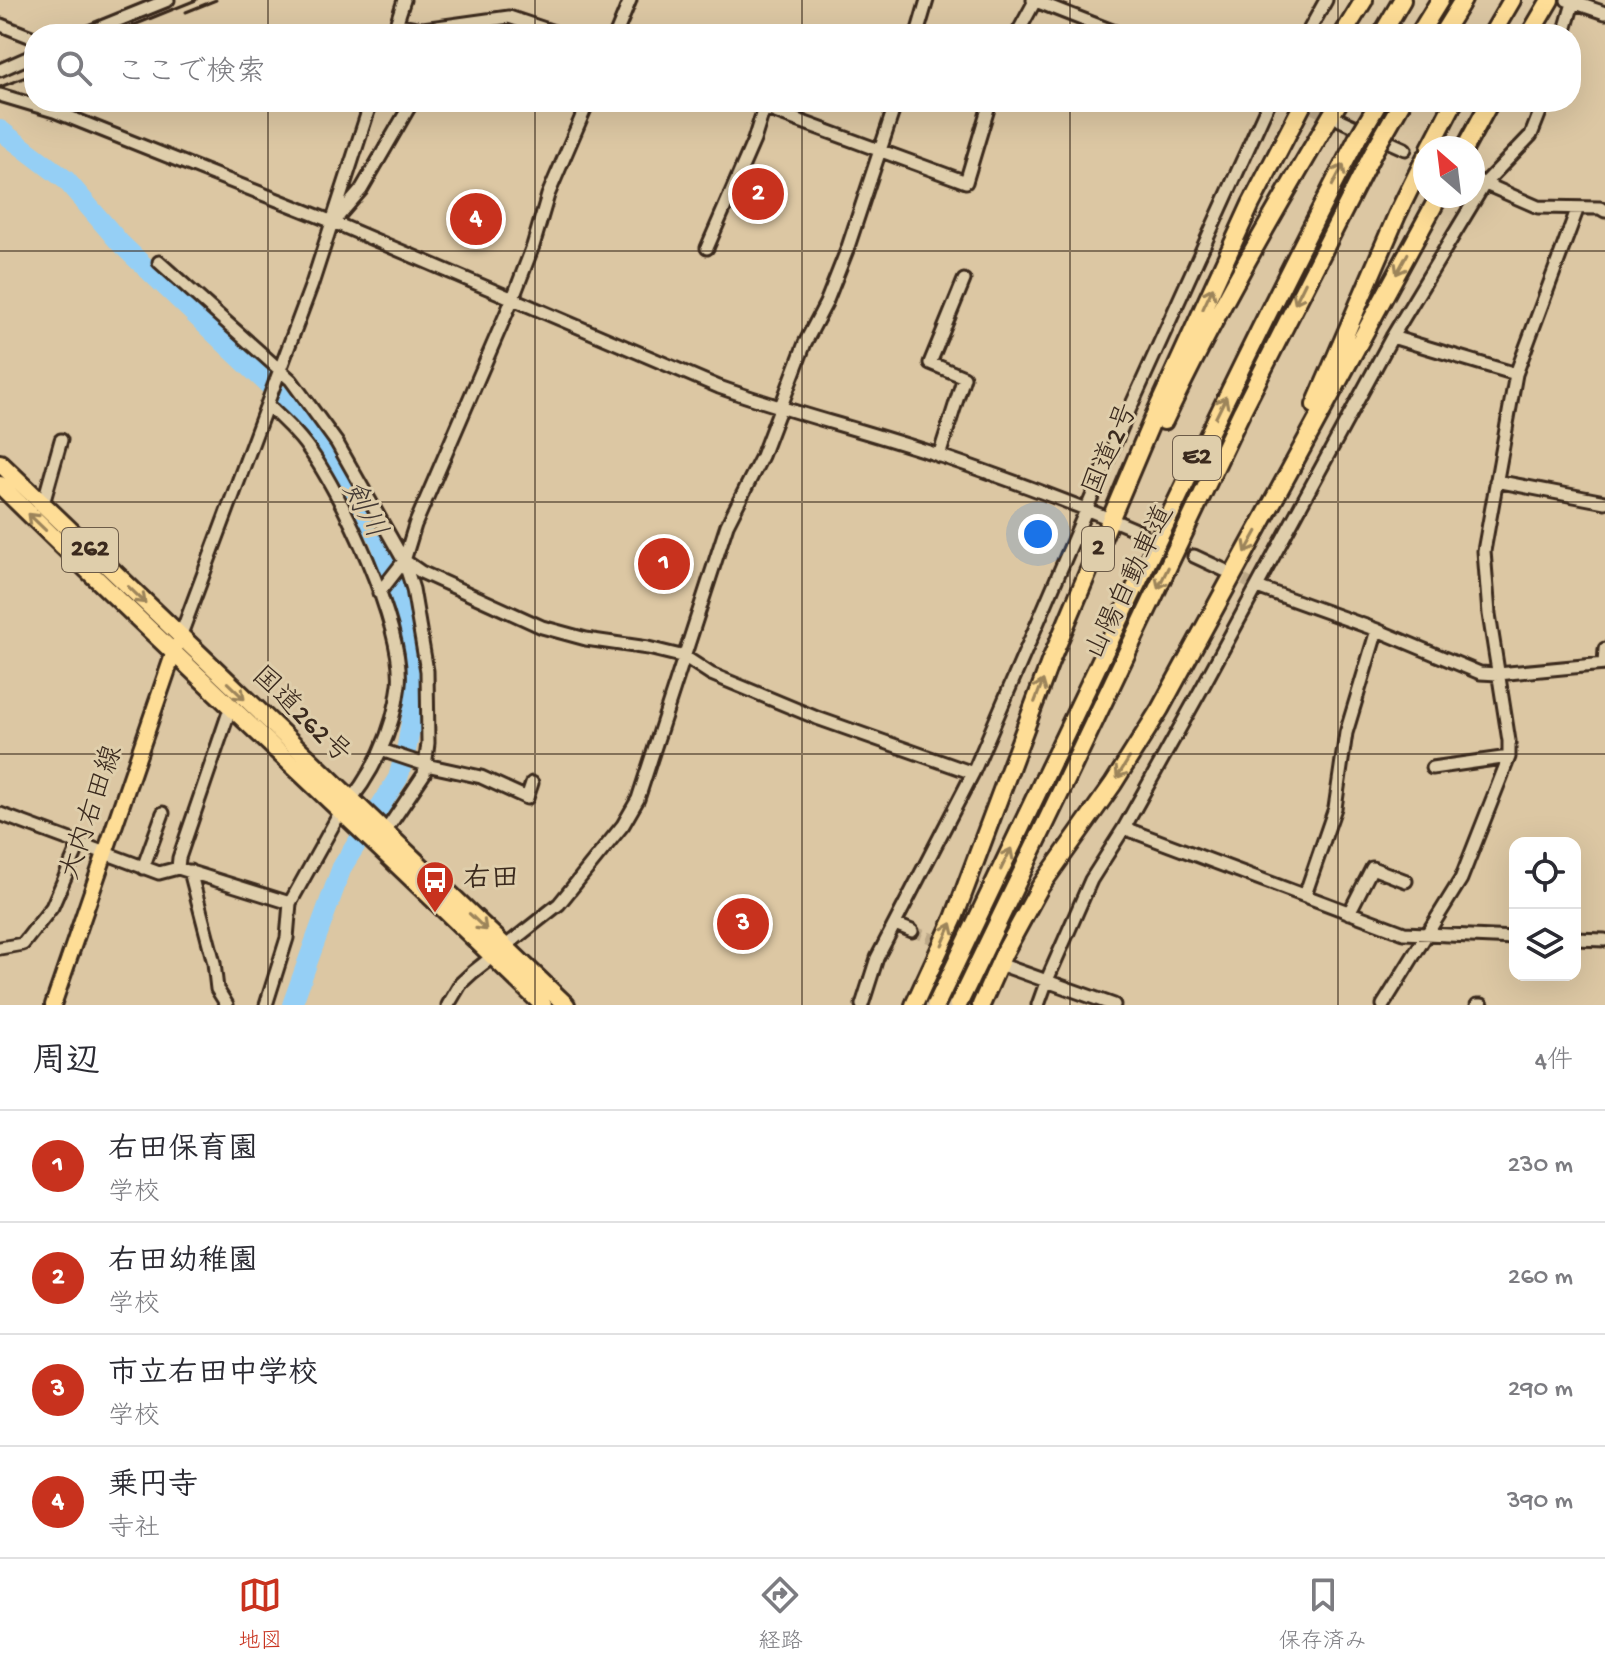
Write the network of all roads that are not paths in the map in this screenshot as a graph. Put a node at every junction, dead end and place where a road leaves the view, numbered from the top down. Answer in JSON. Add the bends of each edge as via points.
{"nodes":[{"id":1,"x":168,"y":0,"type":"edge"},
{"id":2,"x":404,"y":0,"type":"edge"},
{"id":3,"x":630,"y":0,"type":"edge"},
{"id":4,"x":927,"y":0,"type":"edge"},
{"id":5,"x":1034,"y":0,"type":"edge"},
{"id":6,"x":1326,"y":0,"type":"edge"},
{"id":7,"x":1364,"y":0,"type":"edge"},
{"id":8,"x":1402,"y":0,"type":"edge"},
{"id":9,"x":1440,"y":0,"type":"edge"},
{"id":10,"x":1463,"y":0,"type":"edge"},
{"id":11,"x":1512,"y":0,"type":"edge"},
{"id":12,"x":1549,"y":1,"type":"edge"},
{"id":13,"x":1573,"y":1,"type":"edge"},
{"id":14,"x":1605,"y":13,"type":"edge"},
{"id":15,"x":109,"y":24,"type":"edge"},
{"id":16,"x":397,"y":24,"type":"edge"},
{"id":17,"x":469,"y":24,"type":"edge"},
{"id":18,"x":528,"y":24,"type":"edge"},
{"id":19,"x":620,"y":24,"type":"edge"},
{"id":20,"x":920,"y":24,"type":"edge"},
{"id":21,"x":1022,"y":24,"type":"edge"},
{"id":22,"x":1095,"y":24,"type":"edge"},
{"id":23,"x":1313,"y":24,"type":"edge"},
{"id":24,"x":1349,"y":24,"type":"edge"},
{"id":25,"x":1388,"y":24,"type":"edge"},
{"id":26,"x":1425,"y":24,"type":"edge"},
{"id":27,"x":1448,"y":24,"type":"edge"},
{"id":28,"x":1498,"y":24,"type":"edge"},
{"id":29,"x":1536,"y":24,"type":"edge"},
{"id":30,"x":1567,"y":24,"type":"edge"},
{"id":31,"x":1,"y":25,"type":"edge"},
{"id":32,"x":24,"y":34,"type":"edge"},
{"id":33,"x":24,"y":59,"type":"edge"},
{"id":34,"x":0,"y":70,"type":"edge"},
{"id":35,"x":0,"y":95,"type":"edge"},
{"id":36,"x":24,"y":102,"type":"edge"},
{"id":37,"x":57,"y":112,"type":"edge"},
{"id":38,"x":368,"y":112,"type":"edge"},
{"id":39,"x":406,"y":112,"type":"edge"},
{"id":40,"x":584,"y":112,"type":"edge"},
{"id":41,"x":763,"y":112,"type":"edge"},
{"id":42,"x":776,"y":112,"type":"edge"},
{"id":43,"x":893,"y":112,"type":"edge"},
{"id":44,"x":987,"y":112,"type":"edge"},
{"id":45,"x":1264,"y":112,"type":"edge"},
{"id":46,"x":1299,"y":112,"type":"edge"},
{"id":47,"x":1333,"y":112,"type":"edge"},
{"id":48,"x":1373,"y":112,"type":"edge"},
{"id":49,"x":1396,"y":112,"type":"edge"},
{"id":50,"x":1449,"y":112,"type":"edge"},
{"id":51,"x":1485,"y":112,"type":"edge"},
{"id":52,"x":1540,"y":112,"type":"edge"},
{"id":53,"x":1340,"y":120,"type":"tunnel mouth"},
{"id":54,"x":1436,"y":136,"type":"edge"},
{"id":55,"x":1472,"y":136,"type":"edge"},
{"id":56,"x":882,"y":149,"type":"junction"},
{"id":57,"x":1405,"y":149,"type":"dead end"},
{"id":58,"x":1485,"y":176,"type":"edge"},
{"id":59,"x":1413,"y":182,"type":"edge"},
{"id":60,"x":1485,"y":183,"type":"edge"},
{"id":61,"x":1603,"y":207,"type":"edge"},
{"id":62,"x":1432,"y":208,"type":"edge"},
{"id":63,"x":1465,"y":208,"type":"edge"},
{"id":64,"x":1577,"y":210,"type":"junction"},
{"id":65,"x":333,"y":222,"type":"junction"},
{"id":66,"x":707,"y":248,"type":"dead end"},
{"id":67,"x":159,"y":262,"type":"dead end"},
{"id":68,"x":964,"y":280,"type":"dead end"},
{"id":69,"x":513,"y":298,"type":"junction"},
{"id":70,"x":1392,"y":337,"type":"junction"},
{"id":71,"x":278,"y":373,"type":"junction"},
{"id":72,"x":1516,"y":374,"type":"junction"},
{"id":73,"x":268,"y":402,"type":"junction"},
{"id":74,"x":780,"y":408,"type":"junction"},
{"id":75,"x":61,"y":440,"type":"dead end"},
{"id":76,"x":939,"y":456,"type":"junction"},
{"id":77,"x":0,"y":463,"type":"edge"},
{"id":78,"x":1496,"y":481,"type":"junction"},
{"id":79,"x":0,"y":485,"type":"edge"},
{"id":80,"x":1125,"y":488,"type":"junction"},
{"id":81,"x":1605,"y":502,"type":"edge"},
{"id":82,"x":43,"y":504,"type":"junction"},
{"id":83,"x":1270,"y":506,"type":"junction"},
{"id":84,"x":1088,"y":509,"type":"junction"},
{"id":85,"x":1111,"y":519,"type":"junction"},
{"id":86,"x":1141,"y":532,"type":"tunnel mouth"},
{"id":87,"x":1194,"y":556,"type":"tunnel mouth"},
{"id":88,"x":401,"y":565,"type":"junction"},
{"id":89,"x":1224,"y":570,"type":"tunnel mouth"},
{"id":90,"x":1257,"y":587,"type":"junction"},
{"id":91,"x":381,"y":590,"type":"junction"},
{"id":92,"x":1377,"y":630,"type":"junction"},
{"id":93,"x":180,"y":637,"type":"junction"},
{"id":94,"x":1605,"y":649,"type":"edge"},
{"id":95,"x":173,"y":655,"type":"junction"},
{"id":96,"x":685,"y":657,"type":"junction"},
{"id":97,"x":1604,"y":664,"type":"edge"},
{"id":98,"x":1498,"y":674,"type":"junction"},
{"id":99,"x":230,"y":709,"type":"junction"},
{"id":100,"x":381,"y":750,"type":"junction"},
{"id":101,"x":1509,"y":757,"type":"junction"},
{"id":102,"x":426,"y":765,"type":"junction"},
{"id":103,"x":1432,"y":768,"type":"dead end"},
{"id":104,"x":973,"y":773,"type":"junction"},
{"id":105,"x":532,"y":783,"type":"dead end"},
{"id":106,"x":349,"y":808,"type":"junction"},
{"id":107,"x":163,"y":813,"type":"dead end"},
{"id":108,"x":0,"y":814,"type":"edge"},
{"id":109,"x":1124,"y":828,"type":"junction"},
{"id":110,"x":380,"y":834,"type":"junction"},
{"id":111,"x":79,"y":845,"type":"junction"},
{"id":112,"x":106,"y":855,"type":"junction"},
{"id":113,"x":143,"y":868,"type":"junction"},
{"id":114,"x":184,"y":870,"type":"junction"},
{"id":115,"x":1406,"y":881,"type":"dead end"},
{"id":116,"x":1305,"y":895,"type":"junction"},
{"id":117,"x":290,"y":903,"type":"junction"},
{"id":118,"x":1349,"y":913,"type":"junction"},
{"id":119,"x":895,"y":924,"type":"junction"},
{"id":120,"x":912,"y":931,"type":"tunnel mouth"},
{"id":121,"x":1427,"y":935,"type":"junction"},
{"id":122,"x":1509,"y":938,"type":"edge"},
{"id":123,"x":1581,"y":939,"type":"edge"},
{"id":124,"x":1605,"y":940,"type":"edge"},
{"id":125,"x":0,"y":948,"type":"edge"},
{"id":126,"x":499,"y":951,"type":"junction"},
{"id":127,"x":1002,"y":965,"type":"tunnel mouth"},
{"id":128,"x":1047,"y":980,"type":"junction"},
{"id":129,"x":53,"y":1005,"type":"edge"},
{"id":130,"x":227,"y":1005,"type":"edge"},
{"id":131,"x":266,"y":1005,"type":"edge"},
{"id":132,"x":448,"y":1005,"type":"edge"},
{"id":133,"x":543,"y":1005,"type":"edge"},
{"id":134,"x":566,"y":1005,"type":"edge"},
{"id":135,"x":862,"y":1005,"type":"edge"},
{"id":136,"x":914,"y":1005,"type":"edge"},
{"id":137,"x":936,"y":1005,"type":"edge"},
{"id":138,"x":958,"y":1005,"type":"edge"},
{"id":139,"x":981,"y":1005,"type":"edge"},
{"id":140,"x":1038,"y":1005,"type":"edge"},
{"id":141,"x":1114,"y":1005,"type":"edge"},
{"id":142,"x":1383,"y":1005,"type":"edge"}],
"edges":[{"from":1,"to":15,"type":"street"},
{"from":2,"to":16,"type":"street"},
{"from":3,"to":19,"type":"street"},
{"from":4,"to":20,"type":"street"},
{"from":5,"to":21,"type":"street"},
{"from":5,"to":22,"type":"street"},
{"from":6,"to":23,"type":"street"},
{"from":7,"to":24,"type":"highway"},
{"from":8,"to":25,"type":"highway"},
{"from":9,"to":26,"type":"highway"},
{"from":10,"to":27,"type":"highway"},
{"from":11,"to":28,"type":"highway"},
{"from":12,"to":29,"type":"highway"},
{"from":13,"to":14,"type":"street"},
{"from":13,"to":30,"type":"street"},
{"from":17,"to":18,"type":"street","via":[[509,17]]},
{"from":31,"to":32,"type":"street"},
{"from":33,"to":34,"type":"street"},
{"from":35,"to":36,"type":"street"},
{"from":37,"to":65,"type":"street"},
{"from":38,"to":65,"type":"street"},
{"from":39,"to":65,"type":"street","via":[[361,190]]},
{"from":40,"to":69,"type":"street"},
{"from":41,"to":66,"type":"street"},
{"from":42,"to":56,"type":"street"},
{"from":43,"to":56,"type":"street"},
{"from":44,"to":56,"type":"street","via":[[966,182]]},
{"from":45,"to":84,"type":"street"},
{"from":80,"to":46,"type":"highway","name":"国道2号","number":"2","one_way":true,"via":[[1186,343]]},
{"from":47,"to":80,"type":"highway","via":[[1253,247],[1144,461]]},
{"from":137,"to":48,"type":"highway","name":"山陽自動車道","number":"E2","one_way":true,"bridge":true,"via":[[1237,375]]},
{"from":49,"to":138,"type":"highway","name":"山陽自動車道","number":"E2","one_way":true,"bridge":true,"via":[[1256,384]]},
{"from":50,"to":54,"type":"highway"},
{"from":51,"to":55,"type":"highway"},
{"from":52,"to":58,"type":"street","via":[[1531,135]]},
{"from":53,"to":57,"type":"street"},
{"from":56,"to":74,"type":"street","via":[[847,250]]},
{"from":59,"to":83,"type":"highway"},
{"from":60,"to":64,"type":"street","via":[[1538,207]]},
{"from":61,"to":64,"type":"street"},
{"from":62,"to":83,"type":"highway","one_way":true},
{"from":63,"to":70,"type":"street"},
{"from":64,"to":72,"type":"street"},
{"from":65,"to":69,"type":"street"},
{"from":65,"to":71,"type":"street"},
{"from":67,"to":71,"type":"street"},
{"from":68,"to":76,"type":"street","via":[[930,363],[964,377]]},
{"from":69,"to":74,"type":"street"},
{"from":69,"to":88,"type":"street"},
{"from":70,"to":72,"type":"street"},
{"from":70,"to":90,"type":"street"},
{"from":71,"to":73,"type":"street"},
{"from":71,"to":88,"type":"street","via":[[313,406]]},
{"from":72,"to":78,"type":"street"},
{"from":73,"to":91,"type":"street","via":[[339,496]]},
{"from":73,"to":93,"type":"street"},
{"from":74,"to":76,"type":"street"},
{"from":74,"to":96,"type":"street","via":[[727,525]]},
{"from":75,"to":82,"type":"street"},
{"from":76,"to":84,"type":"street"},
{"from":77,"to":82,"type":"highway","name":"国道262号","number":"262"},
{"from":78,"to":81,"type":"street"},
{"from":78,"to":98,"type":"street","via":[[1484,551]]},
{"from":95,"to":79,"type":"highway","name":"国道262号","number":"262","one_way":true},
{"from":80,"to":85,"type":"highway","name":"国道2号","number":"2"},
{"from":82,"to":93,"type":"highway","name":"国道262号","number":"262","one_way":true},
{"from":83,"to":139,"type":"highway","one_way":true,"via":[[1160,709],[1040,887]]},
{"from":84,"to":85,"type":"street"},
{"from":84,"to":104,"type":"street"},
{"from":85,"to":86,"type":"street"},
{"from":136,"to":85,"type":"highway","name":"国道2号","number":"2","one_way":true,"via":[[954,918]]},
{"from":87,"to":89,"type":"street"},
{"from":88,"to":91,"type":"street"},
{"from":88,"to":96,"type":"street","via":[[542,627]]},
{"from":88,"to":102,"type":"street","via":[[413,589],[427,671]]},
{"from":90,"to":92,"type":"street"},
{"from":90,"to":109,"type":"street"},
{"from":91,"to":100,"type":"street","via":[[399,682]]},
{"from":92,"to":98,"type":"street","via":[[1480,673]]},
{"from":92,"to":116,"type":"street","via":[[1346,733],[1335,808]]},
{"from":93,"to":95,"type":"main road","name":"大内右田線"},
{"from":93,"to":106,"type":"highway","name":"国道262号","number":"262","one_way":true},
{"from":94,"to":97,"type":"street"},
{"from":95,"to":99,"type":"highway","name":"国道262号","number":"262"},
{"from":95,"to":112,"type":"main road","name":"大内右田線"},
{"from":96,"to":104,"type":"street","via":[[711,674],[817,718]]},
{"from":96,"to":126,"type":"street","via":[[638,799],[623,825],[559,904]]},
{"from":97,"to":98,"type":"street"},
{"from":98,"to":101,"type":"street"},
{"from":99,"to":106,"type":"highway","name":"国道262号","number":"262"},
{"from":99,"to":114,"type":"street","via":[[179,858]]},
{"from":100,"to":102,"type":"street"},
{"from":100,"to":106,"type":"street"},
{"from":101,"to":103,"type":"street"},
{"from":101,"to":121,"type":"street","via":[[1473,853]]},
{"from":102,"to":105,"type":"street","via":[[481,777],[527,798]]},
{"from":102,"to":110,"type":"street","via":[[411,796]]},
{"from":104,"to":119,"type":"street"},
{"from":106,"to":110,"type":"highway","name":"国道262号","number":"262"},
{"from":106,"to":117,"type":"street"},
{"from":107,"to":113,"type":"street"},
{"from":108,"to":111,"type":"street"},
{"from":109,"to":116,"type":"street"},
{"from":109,"to":128,"type":"street","via":[[1091,880]]},
{"from":110,"to":126,"type":"highway","name":"国道262号","number":"262"},
{"from":111,"to":112,"type":"street"},
{"from":111,"to":125,"type":"street","via":[[52,907],[23,944]]},
{"from":112,"to":113,"type":"street"},
{"from":112,"to":129,"type":"main road","name":"大内右田線"},
{"from":113,"to":114,"type":"street","via":[[159,873]]},
{"from":114,"to":117,"type":"street"},
{"from":114,"to":130,"type":"street","via":[[214,963],[217,989]]},
{"from":115,"to":118,"type":"street","via":[[1372,868]]},
{"from":116,"to":118,"type":"street"},
{"from":117,"to":131,"type":"street","via":[[287,938]]},
{"from":118,"to":121,"type":"street","via":[[1404,933]]},
{"from":119,"to":120,"type":"street"},
{"from":119,"to":135,"type":"street"},
{"from":121,"to":122,"type":"street"},
{"from":121,"to":142,"type":"street"},
{"from":123,"to":124,"type":"street"},
{"from":126,"to":132,"type":"street","via":[[461,983]]},
{"from":126,"to":133,"type":"highway","name":"国道262号","number":"262"},
{"from":126,"to":134,"type":"highway","name":"国道262号","number":"262"},
{"from":127,"to":128,"type":"street"},
{"from":128,"to":140,"type":"street"},
{"from":128,"to":141,"type":"street"}]}
